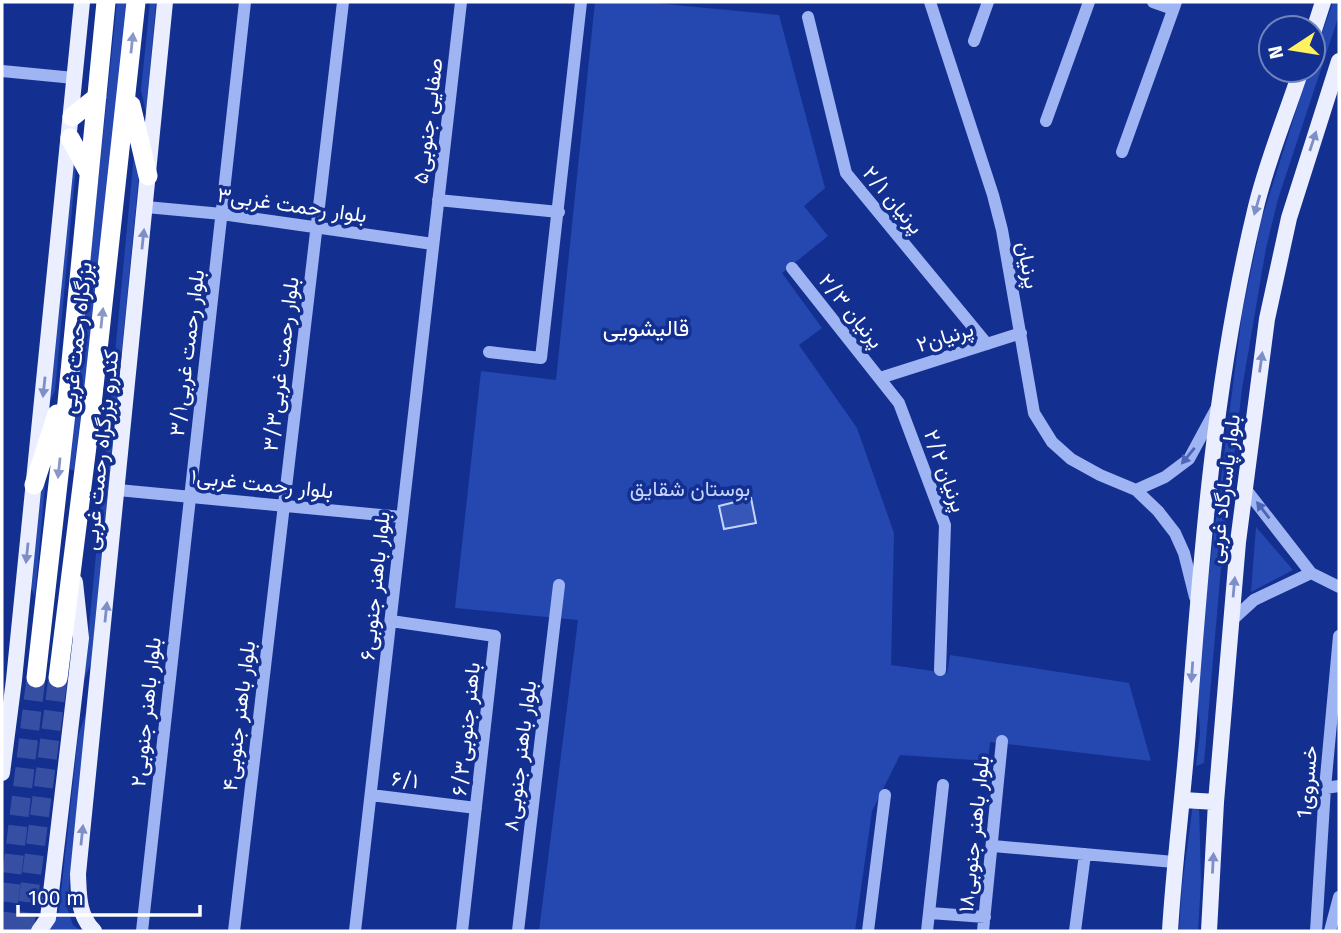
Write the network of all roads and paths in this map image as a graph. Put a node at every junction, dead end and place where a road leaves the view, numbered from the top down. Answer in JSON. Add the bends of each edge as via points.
{"nodes":[{"id":1,"x":82,"y":2,"type":"edge"},
{"id":2,"x":106,"y":2,"type":"edge"},
{"id":3,"x":136,"y":2,"type":"edge"},
{"id":4,"x":165,"y":2,"type":"edge"},
{"id":5,"x":245,"y":2,"type":"edge"},
{"id":6,"x":343,"y":2,"type":"edge"},
{"id":7,"x":461,"y":2,"type":"edge"},
{"id":8,"x":581,"y":2,"type":"edge"},
{"id":9,"x":930,"y":2,"type":"edge"},
{"id":10,"x":988,"y":2,"type":"edge"},
{"id":11,"x":1089,"y":2,"type":"edge"},
{"id":12,"x":1153,"y":2,"type":"edge"},
{"id":13,"x":1175,"y":6,"type":"edge"},
{"id":14,"x":808,"y":16,"type":"dead end"},
{"id":15,"x":974,"y":41,"type":"dead end"},
{"id":16,"x":1339,"y":61,"type":"edge"},
{"id":17,"x":2,"y":71,"type":"edge"},
{"id":18,"x":74,"y":78,"type":"junction"},
{"id":19,"x":1296,"y":84,"type":"edge"},
{"id":20,"x":1336,"y":84,"type":"edge"},
{"id":21,"x":127,"y":91,"type":"junction"},
{"id":22,"x":97,"y":97,"type":"junction"},
{"id":23,"x":72,"y":117,"type":"junction"},
{"id":24,"x":1046,"y":121,"type":"dead end"},
{"id":25,"x":70,"y":138,"type":"junction"},
{"id":26,"x":1122,"y":152,"type":"dead end"},
{"id":27,"x":89,"y":173,"type":"junction"},
{"id":28,"x":148,"y":176,"type":"junction"},
{"id":29,"x":438,"y":200,"type":"junction"},
{"id":30,"x":146,"y":207,"type":"junction"},
{"id":31,"x":559,"y":212,"type":"junction"},
{"id":32,"x":222,"y":214,"type":"junction"},
{"id":33,"x":317,"y":226,"type":"junction"},
{"id":34,"x":433,"y":244,"type":"junction"},
{"id":35,"x":792,"y":268,"type":"dead end"},
{"id":36,"x":1021,"y":333,"type":"junction"},
{"id":37,"x":987,"y":344,"type":"junction"},
{"id":38,"x":489,"y":352,"type":"dead end"},
{"id":39,"x":69,"y":376,"type":"junction"},
{"id":40,"x":880,"y":378,"type":"junction"},
{"id":41,"x":1221,"y":401,"type":"junction"},
{"id":42,"x":34,"y":485,"type":"junction"},
{"id":43,"x":1244,"y":487,"type":"junction"},
{"id":44,"x":118,"y":489,"type":"junction"},
{"id":45,"x":1136,"y":491,"type":"junction"},
{"id":46,"x":189,"y":497,"type":"junction"},
{"id":47,"x":283,"y":506,"type":"junction"},
{"id":48,"x":402,"y":517,"type":"junction"},
{"id":49,"x":72,"y":557,"type":"junction"},
{"id":50,"x":1311,"y":573,"type":"junction"},
{"id":51,"x":559,"y":585,"type":"dead end"},
{"id":52,"x":1339,"y":587,"type":"edge"},
{"id":53,"x":1197,"y":607,"type":"junction"},
{"id":54,"x":391,"y":621,"type":"junction"},
{"id":55,"x":1231,"y":621,"type":"junction"},
{"id":56,"x":1339,"y":636,"type":"edge"},
{"id":57,"x":940,"y":670,"type":"dead end"},
{"id":58,"x":36,"y":678,"type":"tunnel mouth"},
{"id":59,"x":58,"y":678,"type":"tunnel mouth"},
{"id":60,"x":8,"y":679,"type":"edge"},
{"id":61,"x":99,"y":680,"type":"junction"},
{"id":62,"x":6,"y":716,"type":"edge"},
{"id":63,"x":70,"y":737,"type":"junction"},
{"id":64,"x":1002,"y":741,"type":"dead end"},
{"id":65,"x":2,"y":773,"type":"edge"},
{"id":66,"x":943,"y":785,"type":"dead end"},
{"id":67,"x":1339,"y":786,"type":"edge"},
{"id":68,"x":1325,"y":788,"type":"junction"},
{"id":69,"x":371,"y":795,"type":"junction"},
{"id":70,"x":886,"y":795,"type":"dead end"},
{"id":71,"x":1183,"y":800,"type":"junction"},
{"id":72,"x":1216,"y":802,"type":"junction"},
{"id":73,"x":476,"y":808,"type":"junction"},
{"id":74,"x":993,"y":846,"type":"junction"},
{"id":75,"x":1085,"y":854,"type":"junction"},
{"id":76,"x":1174,"y":862,"type":"junction"},
{"id":77,"x":1339,"y":897,"type":"edge"},
{"id":78,"x":930,"y":913,"type":"junction"},
{"id":79,"x":985,"y":916,"type":"junction"},
{"id":80,"x":41,"y":927,"type":"edge"},
{"id":81,"x":94,"y":931,"type":"edge"},
{"id":82,"x":142,"y":931,"type":"edge"},
{"id":83,"x":234,"y":931,"type":"edge"},
{"id":84,"x":355,"y":931,"type":"edge"},
{"id":85,"x":462,"y":931,"type":"edge"},
{"id":86,"x":519,"y":931,"type":"edge"},
{"id":87,"x":868,"y":931,"type":"edge"},
{"id":88,"x":927,"y":931,"type":"edge"},
{"id":89,"x":983,"y":931,"type":"edge"},
{"id":90,"x":1075,"y":931,"type":"edge"},
{"id":91,"x":1170,"y":931,"type":"edge"},
{"id":92,"x":1209,"y":931,"type":"edge"},
{"id":93,"x":1315,"y":931,"type":"edge"},
{"id":94,"x":1330,"y":931,"type":"edge"}],
"edges":[{"from":1,"to":18,"type":"main road"},
{"from":2,"to":22,"type":"highway","name":"بزرگراه رحمت غربی"},
{"from":21,"to":3,"type":"highway","name":"بزرگراه رحمت غربی","one_way":true},
{"from":4,"to":28,"type":"main road","name":"کندرو بزرگراه رحمت غربی"},
{"from":5,"to":32,"type":"street","name":"بلوار رحمت غربی۳/۱"},
{"from":6,"to":33,"type":"street","name":"بلوار رحمت غربی۳/۳"},
{"from":7,"to":29,"type":"street","name":"صفایی جنوبی۵"},
{"from":8,"to":31,"type":"street"},
{"from":9,"to":36,"type":"street","name":"پرنیان","via":[[993,195]]},
{"from":10,"to":15,"type":"street"},
{"from":11,"to":24,"type":"street"},
{"from":12,"to":13,"type":"street"},
{"from":13,"to":26,"type":"street"},
{"from":14,"to":37,"type":"street","name":"پرنیان ۲/۱","via":[[846,173]]},
{"from":16,"to":20,"type":"main road","name":"بلوار پاسارگاد غربی"},
{"from":17,"to":18,"type":"street"},
{"from":18,"to":23,"type":"main road"},
{"from":19,"to":41,"type":"main road","name":"بلوار پاسارگاد غربی","one_way":true,"via":[[1255,208],[1235,298]]},
{"from":43,"to":20,"type":"main road","name":"بلوار پاسارگاد غربی","one_way":true,"via":[[1272,288],[1289,218]]},
{"from":21,"to":28,"type":"highway"},
{"from":49,"to":21,"type":"highway","name":"بزرگراه رحمت غربی","one_way":true},
{"from":22,"to":23,"type":"highway"},
{"from":22,"to":27,"type":"highway","name":"بزرگراه رحمت غربی"},
{"from":23,"to":25,"type":"main road"},
{"from":25,"to":27,"type":"highway"},
{"from":25,"to":42,"type":"main road","one_way":true},
{"from":27,"to":39,"type":"highway","name":"بزرگراه رحمت غربی"},
{"from":28,"to":30,"type":"main road","name":"کندرو بزرگراه رحمت غربی"},
{"from":29,"to":31,"type":"street"},
{"from":29,"to":34,"type":"street","name":"صفایی جنوبی۵"},
{"from":30,"to":32,"type":"street","name":"بلوار رحمت غربی۳"},
{"from":44,"to":30,"type":"main road","name":"کندرو بزرگراه رحمت غربی","one_way":true},
{"from":31,"to":38,"type":"street","via":[[541,358]]},
{"from":32,"to":33,"type":"street","name":"بلوار رحمت غربی۳"},
{"from":32,"to":46,"type":"street","name":"بلوار رحمت غربی۳/۱"},
{"from":33,"to":34,"type":"street","name":"بلوار رحمت غربی۳"},
{"from":33,"to":47,"type":"street","name":"بلوار رحمت غربی۳/۳"},
{"from":34,"to":48,"type":"street","name":"بلوار باهنر جنوبی۶"},
{"from":35,"to":40,"type":"street","name":"پرنیان ۲/۳"},
{"from":36,"to":37,"type":"street","name":"پرنیان۲"},
{"from":36,"to":45,"type":"street","name":"پرنیان","via":[[1034,413],[1052,442],[1071,459]]},
{"from":37,"to":40,"type":"street","name":"پرنیان۲"},
{"from":39,"to":42,"type":"highway"},
{"from":39,"to":58,"type":"highway","name":"بزرگراه رحمت غربی","one_way":true},
{"from":40,"to":57,"type":"street","name":"پرنیان ۲/۲","via":[[900,403],[945,525]]},
{"from":41,"to":45,"type":"street","one_way":true,"via":[[1189,459]]},
{"from":41,"to":53,"type":"main road","name":"بلوار پاسارگاد غربی"},
{"from":42,"to":60,"type":"main road","one_way":true},
{"from":50,"to":43,"type":"street","one_way":true},
{"from":55,"to":43,"type":"main road","name":"بلوار پاسارگاد غربی","one_way":true},
{"from":44,"to":46,"type":"street","name":"بلوار رحمت غربی۱"},
{"from":61,"to":44,"type":"main road","name":"کندرو بزرگراه رحمت غربی","one_way":true},
{"from":45,"to":53,"type":"street","name":"پرنیان","via":[[1175,533]]},
{"from":46,"to":47,"type":"street","name":"بلوار رحمت غربی۱"},
{"from":46,"to":82,"type":"street","name":"بلوار باهنر جنوبی۲"},
{"from":47,"to":48,"type":"street","name":"بلوار رحمت غربی۱"},
{"from":47,"to":83,"type":"street","name":"بلوار باهنر جنوبی۴"},
{"from":48,"to":54,"type":"street","name":"بلوار باهنر جنوبی۶"},
{"from":49,"to":59,"type":"highway","name":"بزرگراه رحمت غربی"},
{"from":49,"to":63,"type":"main road","via":[[81,638]]},
{"from":50,"to":52,"type":"street"},
{"from":50,"to":55,"type":"street","via":[[1254,600]]},
{"from":51,"to":86,"type":"street","name":"۸بلوار باهنر جنوبی"},
{"from":53,"to":71,"type":"main road","name":"بلوار پاسارگاد غربی","one_way":true},
{"from":54,"to":69,"type":"street","name":"بلوار باهنر جنوبی۶"},
{"from":54,"to":73,"type":"street","name":"۶/۳باهنر جنوبی","via":[[495,636]]},
{"from":55,"to":72,"type":"main road","name":"بلوار پاسارگاد غربی"},
{"from":56,"to":68,"type":"street","name":"خسروى1"},
{"from":60,"to":62,"type":"main road"},
{"from":61,"to":63,"type":"main road"},
{"from":81,"to":61,"type":"main road","name":"کندرو بزرگراه رحمت غربی","one_way":true,"via":[[79,903],[78,874]]},
{"from":62,"to":65,"type":"main road"},
{"from":63,"to":80,"type":"main road"},
{"from":64,"to":74,"type":"street","name":"۱۸بلوار باهنر جنوبی"},
{"from":66,"to":78,"type":"street"},
{"from":67,"to":68,"type":"street"},
{"from":68,"to":93,"type":"street","name":"خسروى1"},
{"from":69,"to":73,"type":"street","name":"۶/۱"},
{"from":69,"to":84,"type":"street","name":"بلوار باهنر جنوبی۶"},
{"from":70,"to":87,"type":"street"},
{"from":71,"to":72,"type":"main road"},
{"from":71,"to":76,"type":"main road","name":"بلوار پاسارگاد غربی"},
{"from":92,"to":72,"type":"main road","name":"بلوار پاسارگاد غربی","one_way":true},
{"from":73,"to":85,"type":"street","name":"۶/۳باهنر جنوبی"},
{"from":74,"to":75,"type":"street"},
{"from":74,"to":79,"type":"street","name":"۱۸بلوار باهنر جنوبی"},
{"from":75,"to":76,"type":"street"},
{"from":75,"to":90,"type":"street"},
{"from":76,"to":91,"type":"main road","name":"بلوار پاسارگاد غربی"},
{"from":77,"to":94,"type":"street"},
{"from":78,"to":79,"type":"street"},
{"from":78,"to":88,"type":"street"},
{"from":79,"to":89,"type":"street","name":"۱۸بلوار باهنر جنوبی"}]}
